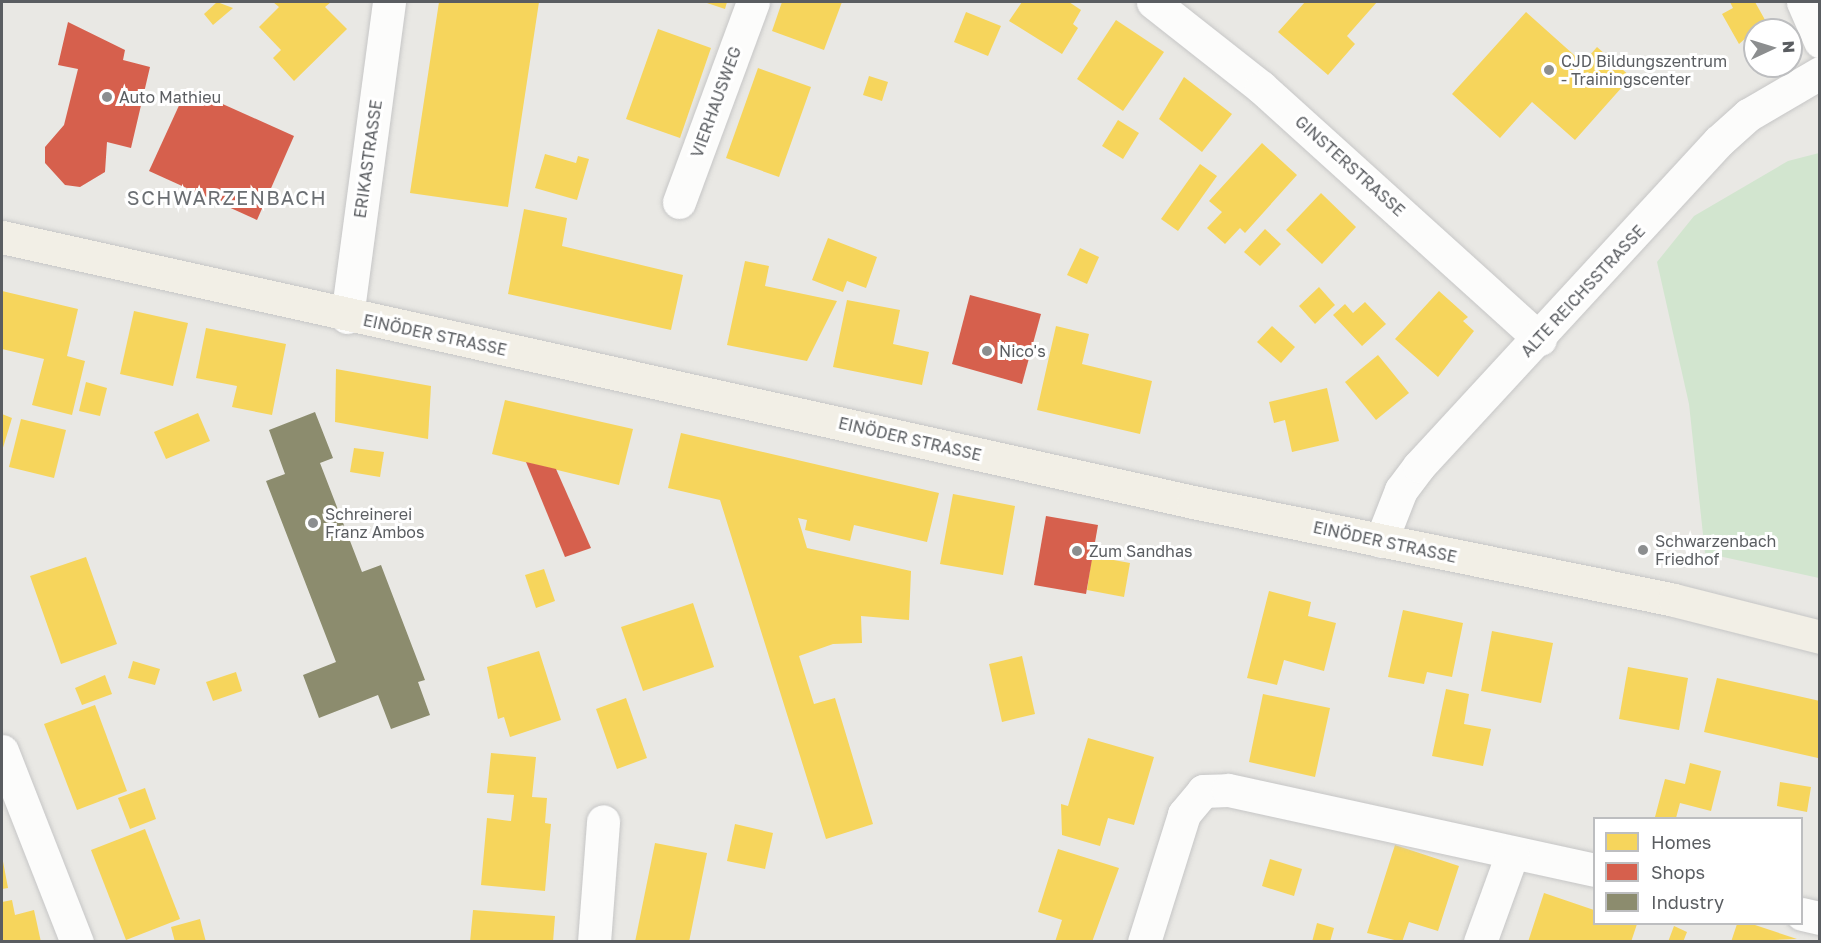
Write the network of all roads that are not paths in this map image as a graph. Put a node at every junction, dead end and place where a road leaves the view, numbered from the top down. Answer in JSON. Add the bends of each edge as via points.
{"nodes":[{"id":1,"x":389,"y":2,"type":"edge"},
{"id":2,"x":753,"y":2,"type":"edge"},
{"id":3,"x":1153,"y":2,"type":"edge"},
{"id":4,"x":1803,"y":2,"type":"edge"},
{"id":5,"x":1820,"y":41,"type":"edge"},
{"id":6,"x":1820,"y":72,"type":"edge"},
{"id":7,"x":679,"y":202,"type":"dead end"},
{"id":8,"x":2,"y":237,"type":"edge"},
{"id":9,"x":347,"y":317,"type":"junction"},
{"id":10,"x":1540,"y":339,"type":"junction"},
{"id":11,"x":1381,"y":542,"type":"junction"},
{"id":12,"x":1820,"y":637,"type":"edge"},
{"id":13,"x":2,"y":751,"type":"edge"},
{"id":14,"x":603,"y":821,"type":"dead end"},
{"id":15,"x":1512,"y":854,"type":"junction"},
{"id":16,"x":1593,"y":870,"type":"edge"},
{"id":17,"x":1803,"y":914,"type":"edge"},
{"id":18,"x":1820,"y":918,"type":"edge"},
{"id":19,"x":77,"y":942,"type":"edge"},
{"id":20,"x":594,"y":942,"type":"edge"},
{"id":21,"x":1144,"y":942,"type":"edge"},
{"id":22,"x":1480,"y":942,"type":"edge"}],
"edges":[{"from":1,"to":9,"type":"street","name":"ERIKASTRASSE"},
{"from":2,"to":7,"type":"street","name":"VIERHAUSWEG"},
{"from":3,"to":10,"type":"street","name":"GINSTERSTRASSE","via":[[1261,87]]},
{"from":4,"to":5,"type":"street"},
{"from":6,"to":10,"type":"street","name":"ALTE REICHSSTRASSE","via":[[1748,115],[1719,141]]},
{"from":8,"to":9,"type":"main road","name":"EINÖDER STRASSE"},
{"from":9,"to":11,"type":"main road","name":"EINÖDER STRASSE"},
{"from":10,"to":11,"type":"street","name":"ALTE REICHSSTRASSE","via":[[1419,466],[1401,490]]},
{"from":11,"to":12,"type":"main road","name":"EINÖDER STRASSE","via":[[1674,600]]},
{"from":13,"to":19,"type":"street"},
{"from":14,"to":20,"type":"street"},
{"from":15,"to":16,"type":"street"},
{"from":15,"to":21,"type":"street","via":[[1228,790],[1203,791],[1184,813]]},
{"from":15,"to":22,"type":"street"},
{"from":17,"to":18,"type":"street"}]}
